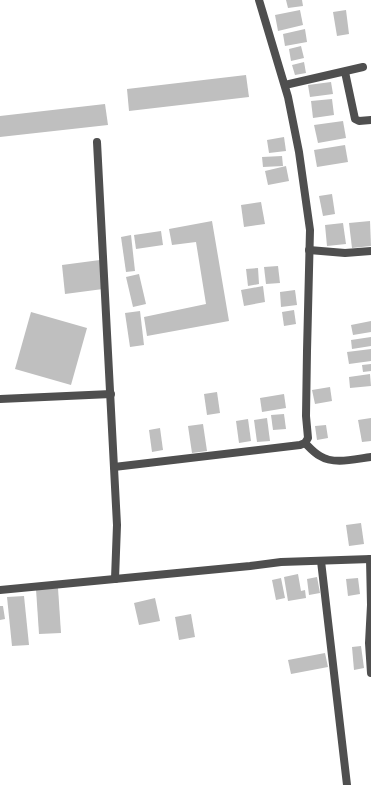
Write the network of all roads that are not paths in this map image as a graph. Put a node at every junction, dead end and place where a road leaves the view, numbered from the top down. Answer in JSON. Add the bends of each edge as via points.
{"nodes":[{"id":1,"x":259,"y":0,"type":"edge"},
{"id":2,"x":363,"y":67,"type":"dead end"},
{"id":3,"x":345,"y":72,"type":"junction"},
{"id":4,"x":285,"y":85,"type":"junction"},
{"id":5,"x":371,"y":120,"type":"edge"},
{"id":6,"x":97,"y":142,"type":"dead end"},
{"id":7,"x":309,"y":250,"type":"junction"},
{"id":8,"x":371,"y":251,"type":"edge"},
{"id":9,"x":111,"y":394,"type":"junction"},
{"id":10,"x":0,"y":399,"type":"edge"},
{"id":11,"x":305,"y":443,"type":"junction"},
{"id":12,"x":371,"y":457,"type":"edge"},
{"id":13,"x":114,"y":467,"type":"junction"},
{"id":14,"x":370,"y":559,"type":"edge"},
{"id":15,"x":321,"y":561,"type":"junction"},
{"id":16,"x":115,"y":578,"type":"junction"},
{"id":17,"x":0,"y":590,"type":"edge"},
{"id":18,"x":371,"y":673,"type":"edge"},
{"id":19,"x":347,"y":785,"type":"edge"}],
"edges":[{"from":1,"to":4,"type":"street"},
{"from":2,"to":3,"type":"street"},
{"from":3,"to":4,"type":"street"},
{"from":3,"to":5,"type":"street","via":[[355,119]]},
{"from":4,"to":7,"type":"street","via":[[300,159],[310,230]]},
{"from":6,"to":9,"type":"street"},
{"from":7,"to":8,"type":"street","via":[[345,253]]},
{"from":7,"to":11,"type":"street","via":[[306,416],[308,438]]},
{"from":9,"to":10,"type":"street"},
{"from":9,"to":13,"type":"street"},
{"from":11,"to":12,"type":"street","via":[[315,453],[328,460]]},
{"from":11,"to":13,"type":"street","via":[[262,451]]},
{"from":13,"to":16,"type":"street","via":[[117,525]]},
{"from":14,"to":15,"type":"street"},
{"from":14,"to":18,"type":"street"},
{"from":15,"to":16,"type":"street","via":[[281,562]]},
{"from":15,"to":19,"type":"street"},
{"from":16,"to":17,"type":"street"}]}
